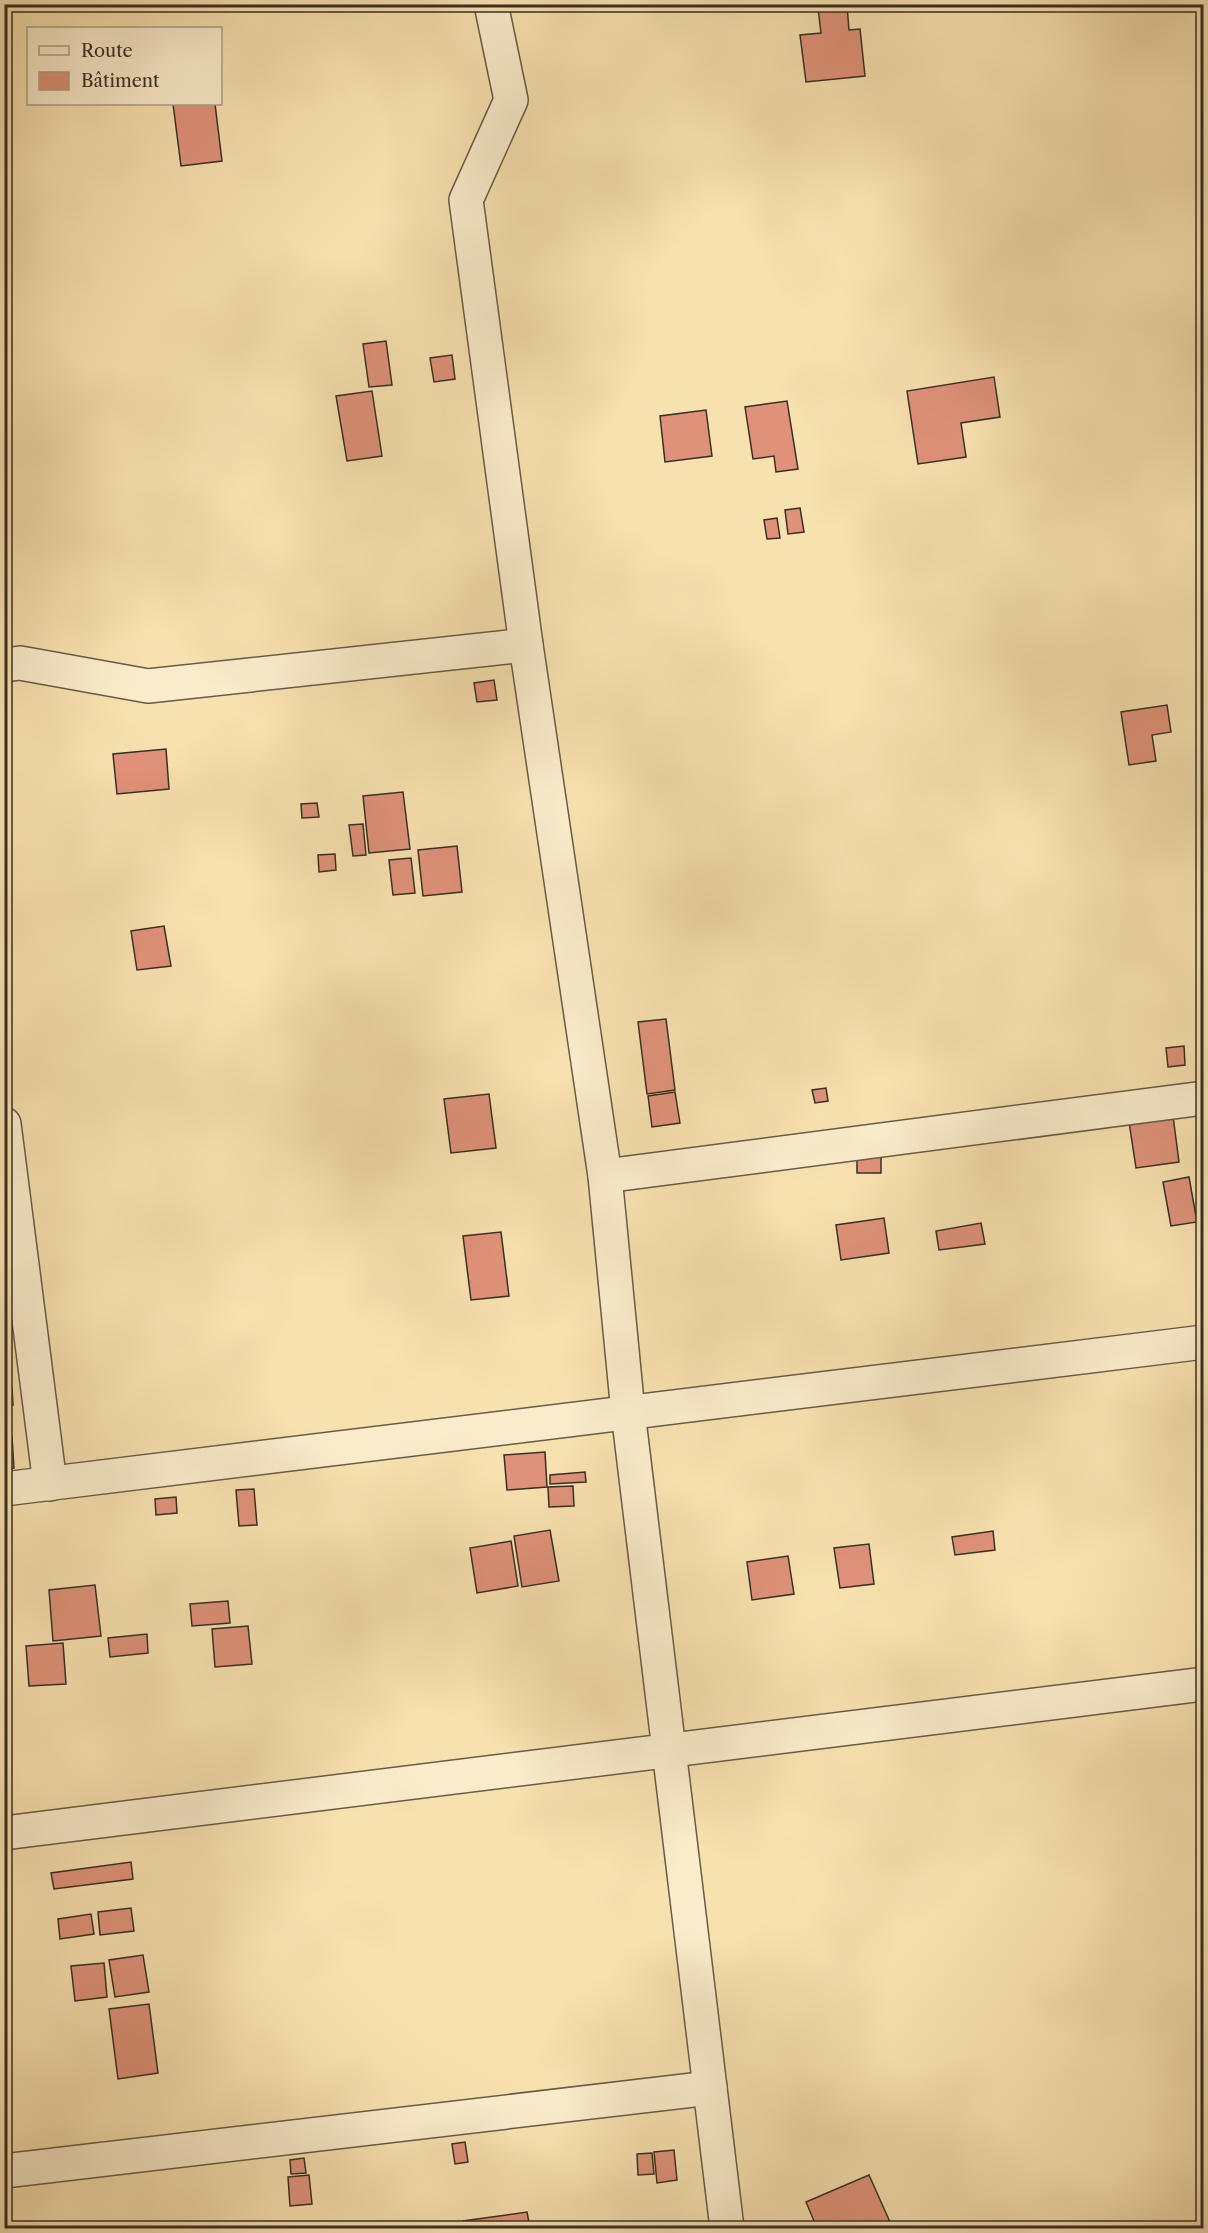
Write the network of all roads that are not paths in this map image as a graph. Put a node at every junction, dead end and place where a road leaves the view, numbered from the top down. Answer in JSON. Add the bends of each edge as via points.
{"nodes":[{"id":1,"x":491,"y":4,"type":"edge"},
{"id":2,"x":526,"y":645,"type":"junction"},
{"id":3,"x":4,"y":665,"type":"edge"},
{"id":4,"x":1203,"y":1098,"type":"edge"},
{"id":5,"x":4,"y":1124,"type":"edge"},
{"id":6,"x":605,"y":1176,"type":"junction"},
{"id":7,"x":1203,"y":1342,"type":"edge"},
{"id":8,"x":628,"y":1412,"type":"junction"},
{"id":9,"x":50,"y":1484,"type":"junction"},
{"id":10,"x":4,"y":1489,"type":"edge"},
{"id":11,"x":1203,"y":1684,"type":"edge"},
{"id":12,"x":668,"y":1750,"type":"junction"},
{"id":13,"x":4,"y":1833,"type":"edge"},
{"id":14,"x":710,"y":2088,"type":"junction"},
{"id":15,"x":4,"y":2171,"type":"edge"},
{"id":16,"x":727,"y":2229,"type":"edge"}],
"edges":[{"from":1,"to":2,"type":"street","via":[[511,100],[466,200]]},
{"from":2,"to":3,"type":"street","via":[[148,686],[20,663]]},
{"from":2,"to":6,"type":"street"},
{"from":4,"to":6,"type":"street"},
{"from":5,"to":9,"type":"street"},
{"from":6,"to":8,"type":"street"},
{"from":7,"to":8,"type":"street"},
{"from":8,"to":9,"type":"street"},
{"from":8,"to":12,"type":"street"},
{"from":9,"to":10,"type":"street"},
{"from":11,"to":12,"type":"street"},
{"from":12,"to":13,"type":"street"},
{"from":12,"to":14,"type":"street"},
{"from":14,"to":15,"type":"street"},
{"from":14,"to":16,"type":"street"}]}
